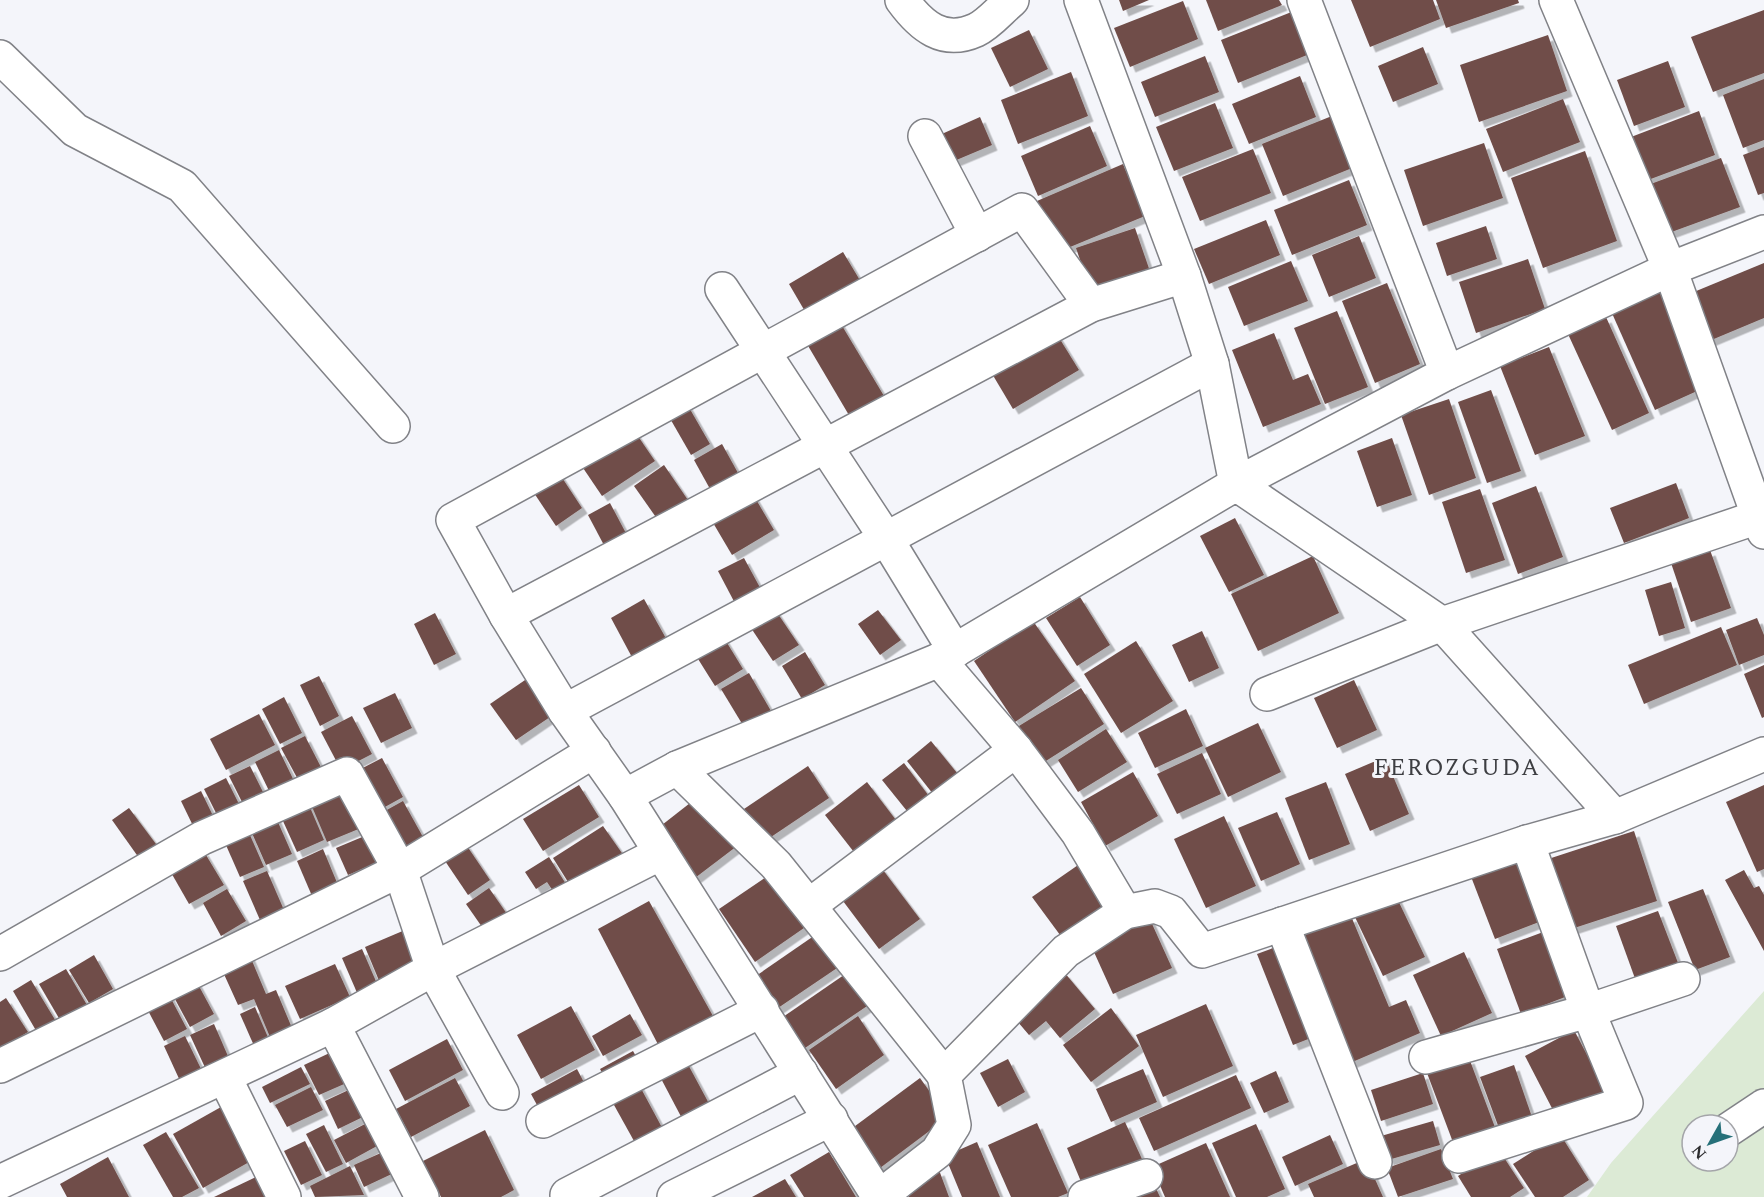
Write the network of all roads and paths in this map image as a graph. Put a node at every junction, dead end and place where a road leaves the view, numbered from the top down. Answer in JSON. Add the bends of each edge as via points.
{"nodes":[{"id":1,"x":902,"y":0,"type":"edge"},
{"id":2,"x":1012,"y":0,"type":"edge"},
{"id":3,"x":1081,"y":0,"type":"edge"},
{"id":4,"x":1304,"y":0,"type":"edge"},
{"id":5,"x":1556,"y":0,"type":"edge"},
{"id":6,"x":0,"y":57,"type":"edge"},
{"id":7,"x":925,"y":136,"type":"dead end"},
{"id":8,"x":1764,"y":232,"type":"edge"},
{"id":9,"x":977,"y":235,"type":"junction"},
{"id":10,"x":1670,"y":269,"type":"junction"},
{"id":11,"x":1184,"y":276,"type":"junction"},
{"id":12,"x":722,"y":289,"type":"dead end"},
{"id":13,"x":1091,"y":305,"type":"junction"},
{"id":14,"x":762,"y":352,"type":"junction"},
{"id":15,"x":1212,"y":364,"type":"junction"},
{"id":16,"x":1447,"y":373,"type":"junction"},
{"id":17,"x":393,"y":426,"type":"dead end"},
{"id":18,"x":825,"y":445,"type":"junction"},
{"id":19,"x":1236,"y":484,"type":"junction"},
{"id":20,"x":1761,"y":525,"type":"edge"},
{"id":21,"x":887,"y":540,"type":"junction"},
{"id":22,"x":506,"y":615,"type":"junction"},
{"id":23,"x":1442,"y":624,"type":"junction"},
{"id":24,"x":947,"y":655,"type":"junction"},
{"id":25,"x":1267,"y":694,"type":"dead end"},
{"id":26,"x":565,"y":711,"type":"junction"},
{"id":27,"x":1016,"y":750,"type":"junction"},
{"id":28,"x":594,"y":751,"type":"junction"},
{"id":29,"x":1764,"y":754,"type":"edge"},
{"id":30,"x":677,"y":768,"type":"junction"},
{"id":31,"x":625,"y":796,"type":"junction"},
{"id":32,"x":1615,"y":817,"type":"junction"},
{"id":33,"x":1527,"y":842,"type":"junction"},
{"id":34,"x":661,"y":854,"type":"junction"},
{"id":35,"x":399,"y":870,"type":"junction"},
{"id":36,"x":810,"y":905,"type":"junction"},
{"id":37,"x":1125,"y":912,"type":"junction"},
{"id":38,"x":1282,"y":924,"type":"junction"},
{"id":39,"x":0,"y":954,"type":"edge"},
{"id":40,"x":434,"y":969,"type":"junction"},
{"id":41,"x":1683,"y":979,"type":"dead end"},
{"id":42,"x":762,"y":1010,"type":"junction"},
{"id":43,"x":1588,"y":1011,"type":"junction"},
{"id":44,"x":333,"y":1025,"type":"junction"},
{"id":45,"x":1426,"y":1057,"type":"dead end"},
{"id":46,"x":0,"y":1066,"type":"edge"},
{"id":47,"x":801,"y":1073,"type":"junction"},
{"id":48,"x":944,"y":1075,"type":"junction"},
{"id":49,"x":225,"y":1078,"type":"junction"},
{"id":50,"x":502,"y":1093,"type":"dead end"},
{"id":51,"x":1764,"y":1106,"type":"edge"},
{"id":52,"x":831,"y":1119,"type":"junction"},
{"id":53,"x":543,"y":1121,"type":"dead end"},
{"id":54,"x":1740,"y":1122,"type":"edge"},
{"id":55,"x":1459,"y":1156,"type":"dead end"},
{"id":56,"x":1375,"y":1162,"type":"dead end"},
{"id":57,"x":1146,"y":1176,"type":"dead end"},
{"id":58,"x":0,"y":1182,"type":"edge"},
{"id":59,"x":409,"y":1193,"type":"edge"},
{"id":60,"x":567,"y":1195,"type":"dead end"},
{"id":61,"x":284,"y":1197,"type":"edge"},
{"id":62,"x":674,"y":1197,"type":"edge"},
{"id":63,"x":879,"y":1197,"type":"edge"},
{"id":64,"x":1085,"y":1197,"type":"edge"}],
"edges":[{"from":1,"to":2,"type":"street","via":[[925,27],[953,36],[977,30]]},
{"from":3,"to":11,"type":"street"},
{"from":4,"to":16,"type":"street"},
{"from":5,"to":10,"type":"street"},
{"from":6,"to":17,"type":"street","via":[[75,130],[182,186]]},
{"from":7,"to":9,"type":"street"},
{"from":8,"to":10,"type":"street"},
{"from":9,"to":13,"type":"street","via":[[1022,210]]},
{"from":9,"to":14,"type":"street"},
{"from":10,"to":16,"type":"street"},
{"from":10,"to":20,"type":"street"},
{"from":11,"to":13,"type":"street"},
{"from":11,"to":15,"type":"street"},
{"from":12,"to":14,"type":"street"},
{"from":13,"to":18,"type":"street"},
{"from":14,"to":18,"type":"street"},
{"from":14,"to":22,"type":"street","via":[[453,520]]},
{"from":15,"to":19,"type":"street"},
{"from":15,"to":21,"type":"street"},
{"from":16,"to":19,"type":"street"},
{"from":18,"to":21,"type":"street"},
{"from":18,"to":22,"type":"street"},
{"from":19,"to":23,"type":"street"},
{"from":19,"to":24,"type":"street"},
{"from":20,"to":23,"type":"street"},
{"from":21,"to":24,"type":"street"},
{"from":21,"to":26,"type":"street"},
{"from":22,"to":26,"type":"street"},
{"from":23,"to":25,"type":"street"},
{"from":23,"to":32,"type":"street"},
{"from":24,"to":27,"type":"street"},
{"from":24,"to":30,"type":"street"},
{"from":26,"to":28,"type":"street"},
{"from":27,"to":36,"type":"street"},
{"from":27,"to":37,"type":"street","via":[[1078,833]]},
{"from":28,"to":31,"type":"street"},
{"from":28,"to":35,"type":"street"},
{"from":29,"to":32,"type":"street"},
{"from":30,"to":31,"type":"street"},
{"from":30,"to":36,"type":"street","via":[[776,865]]},
{"from":31,"to":34,"type":"street"},
{"from":32,"to":33,"type":"street"},
{"from":33,"to":38,"type":"street"},
{"from":33,"to":43,"type":"street"},
{"from":34,"to":40,"type":"street"},
{"from":34,"to":42,"type":"street"},
{"from":35,"to":39,"type":"street","via":[[347,774],[202,838]]},
{"from":35,"to":40,"type":"street"},
{"from":35,"to":46,"type":"street"},
{"from":36,"to":48,"type":"street"},
{"from":37,"to":38,"type":"street","via":[[1155,906],[1171,912],[1202,951]]},
{"from":37,"to":48,"type":"street","via":[[1066,951]]},
{"from":38,"to":56,"type":"street"},
{"from":40,"to":44,"type":"street"},
{"from":40,"to":50,"type":"street"},
{"from":41,"to":43,"type":"street"},
{"from":42,"to":47,"type":"street"},
{"from":42,"to":53,"type":"street"},
{"from":43,"to":45,"type":"street"},
{"from":43,"to":55,"type":"street","via":[[1626,1103]]},
{"from":44,"to":49,"type":"street"},
{"from":44,"to":59,"type":"street"},
{"from":47,"to":52,"type":"street"},
{"from":47,"to":60,"type":"street"},
{"from":48,"to":63,"type":"street","via":[[954,1125],[937,1152]]},
{"from":49,"to":58,"type":"street"},
{"from":49,"to":61,"type":"street"},
{"from":51,"to":54,"type":"street"},
{"from":52,"to":62,"type":"street"},
{"from":52,"to":63,"type":"street"},
{"from":57,"to":64,"type":"street"}]}
